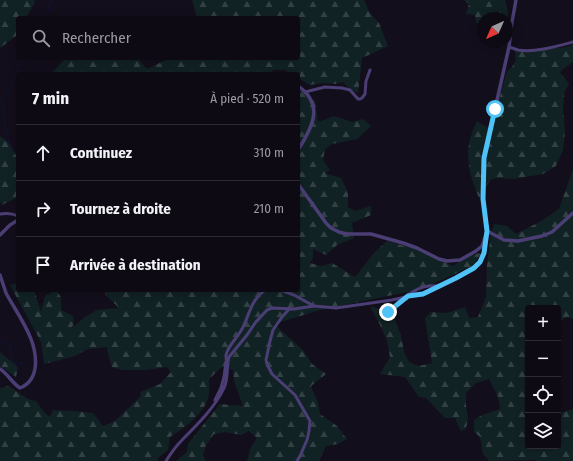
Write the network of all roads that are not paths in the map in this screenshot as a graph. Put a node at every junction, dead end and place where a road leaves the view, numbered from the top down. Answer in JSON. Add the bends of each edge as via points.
{"nodes":[{"id":1,"x":516,"y":0,"type":"edge"},
{"id":2,"x":513,"y":20,"type":"edge"},
{"id":3,"x":573,"y":42,"type":"edge"},
{"id":4,"x":509,"y":48,"type":"edge"},
{"id":5,"x":512,"y":48,"type":"edge"},
{"id":6,"x":370,"y":70,"type":"dead end"},
{"id":7,"x":300,"y":88,"type":"edge"},
{"id":8,"x":306,"y":92,"type":"junction"},
{"id":9,"x":300,"y":146,"type":"edge"},
{"id":10,"x":300,"y":187,"type":"edge"},
{"id":11,"x":573,"y":213,"type":"edge"},
{"id":12,"x":0,"y":214,"type":"edge"},
{"id":13,"x":16,"y":215,"type":"edge"},
{"id":14,"x":16,"y":221,"type":"edge"},
{"id":15,"x":487,"y":231,"type":"junction"},
{"id":16,"x":0,"y":235,"type":"edge"},
{"id":17,"x":0,"y":275,"type":"edge"},
{"id":18,"x":439,"y":286,"type":"junction"},
{"id":19,"x":262,"y":292,"type":"edge"},
{"id":20,"x":286,"y":292,"type":"edge"},
{"id":21,"x":408,"y":296,"type":"junction"},
{"id":22,"x":314,"y":306,"type":"junction"},
{"id":23,"x":290,"y":308,"type":"junction"},
{"id":24,"x":388,"y":312,"type":"dead end"},
{"id":25,"x":227,"y":362,"type":"junction"},
{"id":26,"x":0,"y":369,"type":"edge"},
{"id":27,"x":166,"y":461,"type":"edge"},
{"id":28,"x":297,"y":461,"type":"edge"}],
"edges":[{"from":1,"to":2,"type":"street"},
{"from":3,"to":5,"type":"street","via":[[530,50]]},
{"from":4,"to":15,"type":"street","via":[[484,158],[483,199]]},
{"from":6,"to":8,"type":"street","via":[[365,94],[360,100],[350,90],[342,88],[325,87]]},
{"from":7,"to":8,"type":"street"},
{"from":8,"to":9,"type":"street","via":[[314,107],[314,118]]},
{"from":10,"to":15,"type":"street","via":[[326,223],[335,231],[346,234],[371,234],[403,243],[447,261],[460,260],[476,251],[482,246]]},
{"from":11,"to":15,"type":"street","via":[[552,232],[542,236],[518,241],[504,240]]},
{"from":12,"to":13,"type":"street"},
{"from":14,"to":16,"type":"street"},
{"from":15,"to":18,"type":"street","via":[[480,262],[474,268]]},
{"from":17,"to":26,"type":"street","via":[[30,338],[36,365],[30,381],[20,388]]},
{"from":18,"to":21,"type":"street","via":[[423,294]]},
{"from":18,"to":21,"type":"street","via":[[418,288]]},
{"from":19,"to":25,"type":"street","via":[[227,352]]},
{"from":20,"to":22,"type":"street"},
{"from":21,"to":22,"type":"street","via":[[336,308]]},
{"from":21,"to":24,"type":"street"},
{"from":22,"to":23,"type":"street"},
{"from":23,"to":25,"type":"street","via":[[267,310]]},
{"from":23,"to":28,"type":"street","via":[[273,330],[266,360],[272,374],[295,396],[310,421],[308,440]]},
{"from":25,"to":27,"type":"street","via":[[227,381],[220,396]]}]}
